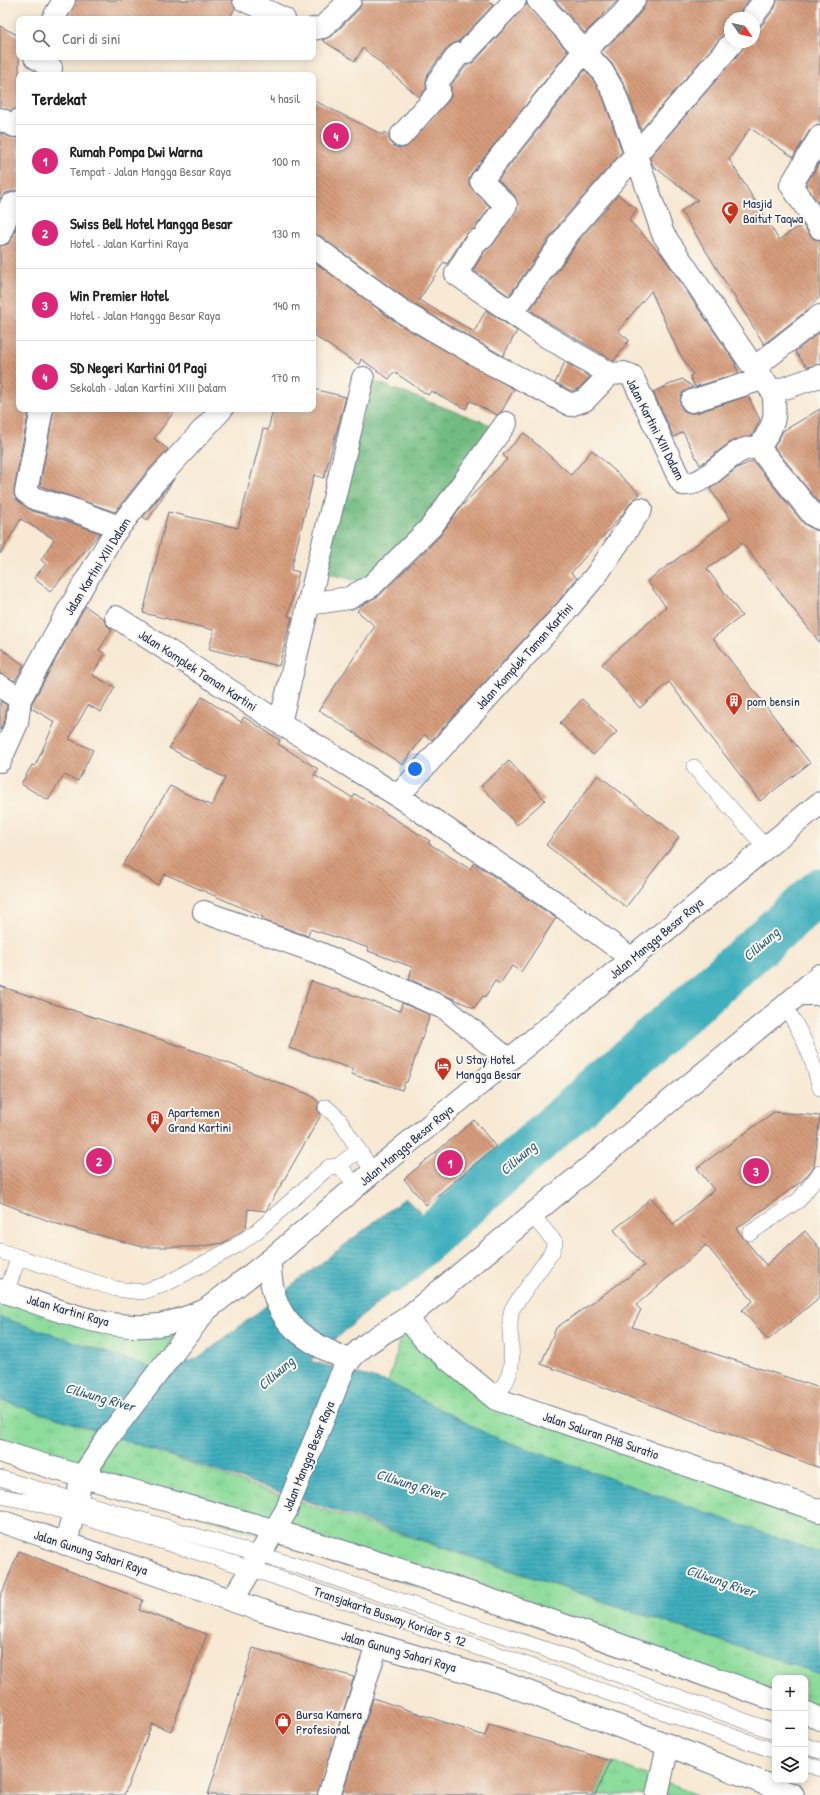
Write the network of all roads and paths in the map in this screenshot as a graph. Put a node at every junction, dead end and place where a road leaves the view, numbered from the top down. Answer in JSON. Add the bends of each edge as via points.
{"nodes":[{"id":1,"x":64,"y":0,"type":"edge"},
{"id":2,"x":244,"y":0,"type":"edge"},
{"id":3,"x":350,"y":0,"type":"edge"},
{"id":4,"x":515,"y":0,"type":"edge"},
{"id":5,"x":538,"y":0,"type":"edge"},
{"id":6,"x":634,"y":0,"type":"edge"},
{"id":7,"x":765,"y":0,"type":"edge"},
{"id":8,"x":756,"y":12,"type":"edge"},
{"id":9,"x":55,"y":16,"type":"edge"},
{"id":10,"x":278,"y":16,"type":"edge"},
{"id":11,"x":316,"y":28,"type":"edge"},
{"id":12,"x":728,"y":48,"type":"edge"},
{"id":13,"x":584,"y":51,"type":"junction"},
{"id":14,"x":39,"y":60,"type":"edge"},
{"id":15,"x":50,"y":72,"type":"edge"},
{"id":16,"x":0,"y":119,"type":"edge"},
{"id":17,"x":16,"y":124,"type":"edge"},
{"id":18,"x":401,"y":136,"type":"dead end"},
{"id":19,"x":820,"y":137,"type":"edge"},
{"id":20,"x":636,"y":154,"type":"junction"},
{"id":21,"x":16,"y":203,"type":"edge"},
{"id":22,"x":820,"y":228,"type":"edge"},
{"id":23,"x":0,"y":234,"type":"edge"},
{"id":24,"x":316,"y":248,"type":"edge"},
{"id":25,"x":513,"y":312,"type":"junction"},
{"id":26,"x":820,"y":316,"type":"edge"},
{"id":27,"x":610,"y":374,"type":"junction"},
{"id":28,"x":820,"y":376,"type":"edge"},
{"id":29,"x":363,"y":378,"type":"dead end"},
{"id":30,"x":763,"y":379,"type":"junction"},
{"id":31,"x":692,"y":401,"type":"dead end"},
{"id":32,"x":41,"y":412,"type":"edge"},
{"id":33,"x":219,"y":412,"type":"edge"},
{"id":34,"x":506,"y":423,"type":"dead end"},
{"id":35,"x":758,"y":448,"type":"junction"},
{"id":36,"x":641,"y":510,"type":"dead end"},
{"id":37,"x":820,"y":519,"type":"edge"},
{"id":38,"x":119,"y":527,"type":"junction"},
{"id":39,"x":308,"y":604,"type":"junction"},
{"id":40,"x":116,"y":617,"type":"dead end"},
{"id":41,"x":0,"y":686,"type":"edge"},
{"id":42,"x":20,"y":699,"type":"junction"},
{"id":43,"x":280,"y":723,"type":"junction"},
{"id":44,"x":0,"y":761,"type":"edge"},
{"id":45,"x":694,"y":767,"type":"dead end"},
{"id":46,"x":398,"y":796,"type":"junction"},
{"id":47,"x":820,"y":803,"type":"edge"},
{"id":48,"x":766,"y":848,"type":"junction"},
{"id":49,"x":204,"y":912,"type":"dead end"},
{"id":50,"x":632,"y":959,"type":"junction"},
{"id":51,"x":820,"y":975,"type":"edge"},
{"id":52,"x":801,"y":998,"type":"edge"},
{"id":53,"x":509,"y":1060,"type":"junction"},
{"id":54,"x":820,"y":1088,"type":"edge"},
{"id":55,"x":326,"y":1107,"type":"dead end"},
{"id":56,"x":359,"y":1150,"type":"junction"},
{"id":57,"x":338,"y":1166,"type":"junction"},
{"id":58,"x":373,"y":1172,"type":"junction"},
{"id":59,"x":820,"y":1173,"type":"edge"},
{"id":60,"x":357,"y":1186,"type":"junction"},
{"id":61,"x":531,"y":1214,"type":"junction"},
{"id":62,"x":750,"y":1233,"type":"dead end"},
{"id":63,"x":0,"y":1251,"type":"edge"},
{"id":64,"x":19,"y":1257,"type":"junction"},
{"id":65,"x":270,"y":1260,"type":"junction"},
{"id":66,"x":3,"y":1291,"type":"edge"},
{"id":67,"x":206,"y":1310,"type":"junction"},
{"id":68,"x":407,"y":1318,"type":"junction"},
{"id":69,"x":357,"y":1354,"type":"junction"},
{"id":70,"x":496,"y":1399,"type":"junction"},
{"id":71,"x":0,"y":1451,"type":"edge"},
{"id":72,"x":0,"y":1478,"type":"edge"},
{"id":73,"x":82,"y":1478,"type":"junction"},
{"id":74,"x":0,"y":1496,"type":"edge"},
{"id":75,"x":75,"y":1508,"type":"junction"},
{"id":76,"x":820,"y":1511,"type":"edge"},
{"id":77,"x":0,"y":1521,"type":"edge"},
{"id":78,"x":275,"y":1531,"type":"junction"},
{"id":79,"x":66,"y":1544,"type":"junction"},
{"id":80,"x":256,"y":1562,"type":"junction"},
{"id":81,"x":233,"y":1599,"type":"junction"},
{"id":82,"x":377,"y":1645,"type":"junction"},
{"id":83,"x":772,"y":1699,"type":"edge"},
{"id":84,"x":808,"y":1713,"type":"edge"},
{"id":85,"x":820,"y":1718,"type":"edge"},
{"id":86,"x":772,"y":1731,"type":"edge"},
{"id":87,"x":668,"y":1745,"type":"junction"},
{"id":88,"x":808,"y":1746,"type":"edge"},
{"id":89,"x":772,"y":1750,"type":"edge"},
{"id":90,"x":820,"y":1751,"type":"edge"},
{"id":91,"x":808,"y":1764,"type":"edge"},
{"id":92,"x":820,"y":1769,"type":"edge"},
{"id":93,"x":329,"y":1795,"type":"edge"},
{"id":94,"x":657,"y":1795,"type":"edge"},
{"id":95,"x":793,"y":1795,"type":"edge"}],
"edges":[{"from":1,"to":9,"type":"street"},
{"from":2,"to":10,"type":"street"},
{"from":3,"to":11,"type":"street","via":[[323,27]]},
{"from":4,"to":18,"type":"street","via":[[465,53],[459,54],[438,81],[439,93]]},
{"from":5,"to":13,"type":"street"},
{"from":6,"to":13,"type":"street"},
{"from":7,"to":8,"type":"street"},
{"from":12,"to":20,"type":"street"},
{"from":13,"to":20,"type":"street","via":[[602,71],[614,92]]},
{"from":13,"to":25,"type":"street","via":[[481,181],[506,205],[483,238],[476,241],[456,272],[456,276]]},
{"from":14,"to":15,"type":"street","via":[[51,68]]},
{"from":16,"to":17,"type":"street"},
{"from":19,"to":22,"type":"street","via":[[791,184]]},
{"from":20,"to":25,"type":"street","via":[[570,231]]},
{"from":20,"to":30,"type":"street","via":[[663,234]]},
{"from":21,"to":23,"type":"street","via":[[11,205]]},
{"from":24,"to":27,"type":"street","name":"Jalan Kartini XIII Dalam","via":[[406,314],[571,406],[585,400]]},
{"from":25,"to":27,"type":"street","via":[[544,335]]},
{"from":26,"to":30,"type":"street"},
{"from":27,"to":35,"type":"street","name":"Jalan Kartini XIII Dalam","via":[[624,372],[632,376],[683,484],[690,485],[744,448]]},
{"from":28,"to":30,"type":"street"},
{"from":29,"to":39,"type":"street"},
{"from":30,"to":31,"type":"street"},
{"from":30,"to":35,"type":"street","via":[[775,409],[772,428]]},
{"from":32,"to":38,"type":"street","via":[[26,492],[36,499]]},
{"from":33,"to":38,"type":"street","name":"Jalan Kartini XIII Dalam","via":[[154,483]]},
{"from":34,"to":39,"type":"street","via":[[431,527],[371,586],[348,598]]},
{"from":35,"to":37,"type":"street","via":[[813,515]]},
{"from":36,"to":46,"type":"street","name":"Jalan Komplek Taman Kartini","via":[[597,574]]},
{"from":38,"to":42,"type":"street","name":"Jalan Kartini XIII Dalam","via":[[68,611]]},
{"from":39,"to":43,"type":"street"},
{"from":40,"to":43,"type":"street","name":"Jalan Komplek Taman Kartini"},
{"from":41,"to":42,"type":"street"},
{"from":42,"to":44,"type":"street","name":"Jalan Kartini XIII Dalam","via":[[16,723]]},
{"from":43,"to":46,"type":"street","name":"Jalan Komplek Taman Kartini"},
{"from":45,"to":48,"type":"lane"},
{"from":46,"to":50,"type":"street","name":"Jalan Komplek Taman Kartini","via":[[565,909]]},
{"from":47,"to":48,"type":"street","name":"Jalan Mangga Besar Raya"},
{"from":48,"to":50,"type":"street","name":"Jalan Mangga Besar Raya"},
{"from":49,"to":53,"type":"street","via":[[319,953],[446,1009]]},
{"from":50,"to":53,"type":"street","name":"Jalan Mangga Besar Raya"},
{"from":51,"to":52,"type":"street"},
{"from":52,"to":54,"type":"lane","via":[[802,1033]]},
{"from":52,"to":61,"type":"street"},
{"from":53,"to":58,"type":"street","name":"Jalan Mangga Besar Raya"},
{"from":55,"to":56,"type":"lane","via":[[338,1118]]},
{"from":56,"to":57,"type":"lane"},
{"from":56,"to":58,"type":"lane"},
{"from":57,"to":60,"type":"lane"},
{"from":57,"to":64,"type":"lane","via":[[329,1167],[256,1232],[236,1246],[166,1284],[142,1292],[116,1289]]},
{"from":58,"to":60,"type":"street","name":"Jalan Mangga Besar Raya"},
{"from":59,"to":62,"type":"lane","via":[[799,1200]]},
{"from":60,"to":65,"type":"street","name":"Jalan Mangga Besar Raya"},
{"from":61,"to":68,"type":"street"},
{"from":61,"to":70,"type":"lane","via":[[555,1242],[552,1252],[512,1309],[509,1320],[512,1353],[510,1371]]},
{"from":63,"to":64,"type":"lane"},
{"from":64,"to":66,"type":"lane"},
{"from":65,"to":67,"type":"street","name":"Jalan Mangga Besar Raya"},
{"from":65,"to":69,"type":"street","via":[[270,1283],[273,1294],[293,1327],[302,1336],[325,1350]]},
{"from":66,"to":67,"type":"street","name":"Jalan Kartini Raya","via":[[100,1322],[119,1325],[160,1324]]},
{"from":67,"to":73,"type":"street","name":"Jalan Mangga Besar Raya","via":[[97,1453]]},
{"from":68,"to":69,"type":"street"},
{"from":68,"to":70,"type":"street","name":"Jalan Saluran PHB Suratio","via":[[424,1340]]},
{"from":69,"to":78,"type":"street","name":"Jalan Mangga Besar Raya"},
{"from":70,"to":76,"type":"street","name":"Jalan Saluran PHB Suratio"},
{"from":71,"to":73,"type":"street"},
{"from":72,"to":75,"type":"lane","name":"Transjakarta Busway Koridor 5, 12"},
{"from":73,"to":75,"type":"street","name":"Jalan Mangga Besar Raya"},
{"from":73,"to":78,"type":"street"},
{"from":74,"to":75,"type":"lane","name":"Transjakarta Busway Koridor 5, 12"},
{"from":75,"to":79,"type":"street","name":"Jalan Mangga Besar Raya"},
{"from":75,"to":80,"type":"lane","name":"Transjakarta Busway Koridor 5, 12"},
{"from":77,"to":79,"type":"street","name":"Jalan Gunung Sahari Raya"},
{"from":78,"to":80,"type":"street","name":"Jalan Mangga Besar Raya"},
{"from":78,"to":83,"type":"street","via":[[471,1593]]},
{"from":79,"to":81,"type":"street","name":"Jalan Gunung Sahari Raya"},
{"from":80,"to":81,"type":"street","name":"Jalan Mangga Besar Raya"},
{"from":80,"to":86,"type":"lane","name":"Transjakarta Busway Koridor 5, 12","via":[[298,1566],[586,1663]]},
{"from":80,"to":89,"type":"lane","name":"Transjakarta Busway Koridor 5, 12"},
{"from":81,"to":82,"type":"street","name":"Jalan Gunung Sahari Raya","via":[[263,1611]]},
{"from":82,"to":87,"type":"street","name":"Jalan Gunung Sahari Raya","via":[[500,1681]]},
{"from":82,"to":93,"type":"street"},
{"from":84,"to":85,"type":"street"},
{"from":87,"to":94,"type":"street"},
{"from":87,"to":95,"type":"street","name":"Jalan Gunung Sahari Raya"},
{"from":88,"to":90,"type":"lane"},
{"from":91,"to":92,"type":"lane"}]}
